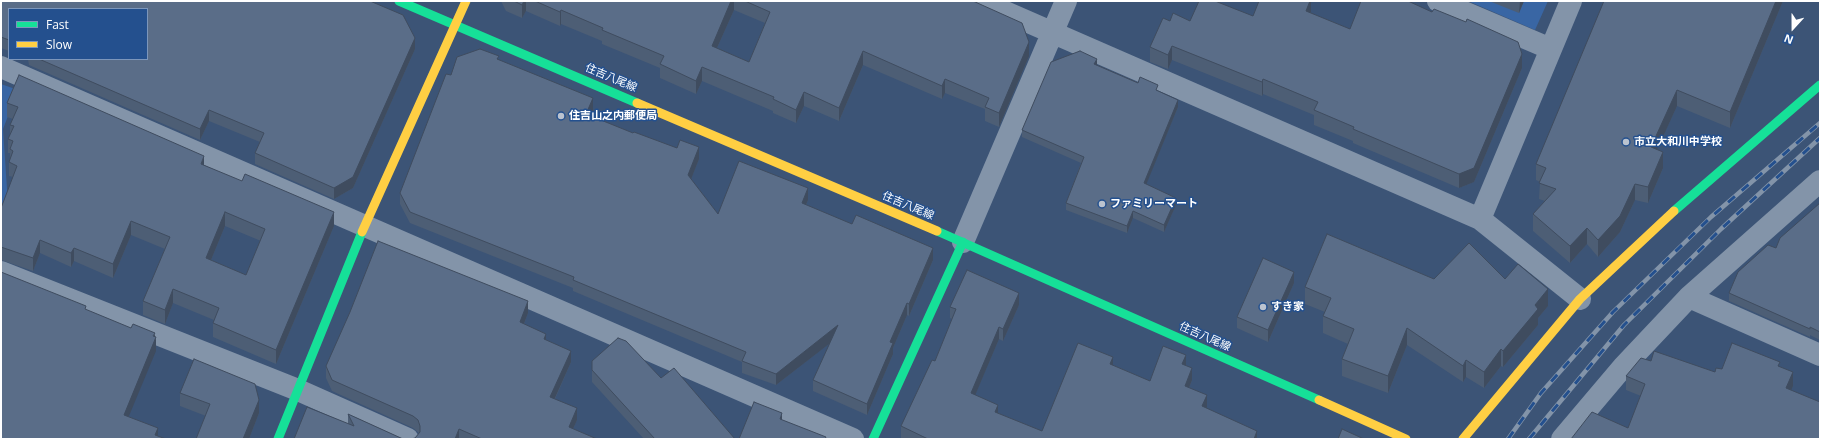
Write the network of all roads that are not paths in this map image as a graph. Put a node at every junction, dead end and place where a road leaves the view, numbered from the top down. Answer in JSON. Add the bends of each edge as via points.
{"nodes":[{"id":1,"x":399,"y":1,"type":"edge"},
{"id":2,"x":466,"y":1,"type":"edge"},
{"id":3,"x":980,"y":1,"type":"edge"},
{"id":4,"x":1066,"y":1,"type":"edge"},
{"id":5,"x":1438,"y":1,"type":"edge"},
{"id":6,"x":1571,"y":1,"type":"edge"},
{"id":7,"x":455,"y":26,"type":"junction"},
{"id":8,"x":1052,"y":33,"type":"junction"},
{"id":9,"x":1551,"y":49,"type":"junction"},
{"id":10,"x":1,"y":67,"type":"edge"},
{"id":11,"x":1820,"y":85,"type":"edge"},
{"id":12,"x":1820,"y":182,"type":"edge"},
{"id":13,"x":1480,"y":219,"type":"junction"},
{"id":14,"x":365,"y":225,"type":"junction"},
{"id":15,"x":963,"y":242,"type":"junction"},
{"id":16,"x":1,"y":272,"type":"edge"},
{"id":17,"x":1689,"y":297,"type":"junction"},
{"id":18,"x":1580,"y":299,"type":"junction"},
{"id":19,"x":1820,"y":355,"type":"edge"},
{"id":20,"x":298,"y":390,"type":"junction"},
{"id":21,"x":278,"y":439,"type":"edge"},
{"id":22,"x":408,"y":439,"type":"edge"},
{"id":23,"x":854,"y":439,"type":"edge"},
{"id":24,"x":873,"y":439,"type":"edge"},
{"id":25,"x":1406,"y":439,"type":"edge"},
{"id":26,"x":1463,"y":439,"type":"edge"},
{"id":27,"x":1562,"y":439,"type":"edge"}],
"edges":[{"from":1,"to":7,"type":"street","name":"住吉八尾線"},
{"from":2,"to":7,"type":"street"},
{"from":3,"to":8,"type":"street"},
{"from":4,"to":8,"type":"street"},
{"from":5,"to":9,"type":"street"},
{"from":6,"to":9,"type":"street"},
{"from":7,"to":14,"type":"street"},
{"from":7,"to":15,"type":"street","name":"住吉八尾線"},
{"from":8,"to":13,"type":"street"},
{"from":8,"to":15,"type":"street"},
{"from":9,"to":13,"type":"street"},
{"from":10,"to":14,"type":"street"},
{"from":11,"to":18,"type":"street","via":[[1691,195]]},
{"from":12,"to":17,"type":"street"},
{"from":13,"to":18,"type":"street"},
{"from":14,"to":20,"type":"street"},
{"from":14,"to":23,"type":"street"},
{"from":15,"to":24,"type":"street"},
{"from":15,"to":25,"type":"street","name":"住吉八尾線"},
{"from":16,"to":20,"type":"street"},
{"from":17,"to":19,"type":"street"},
{"from":17,"to":27,"type":"street","via":[[1623,367]]},
{"from":18,"to":26,"type":"street"},
{"from":20,"to":21,"type":"street"},
{"from":20,"to":22,"type":"street"}]}
